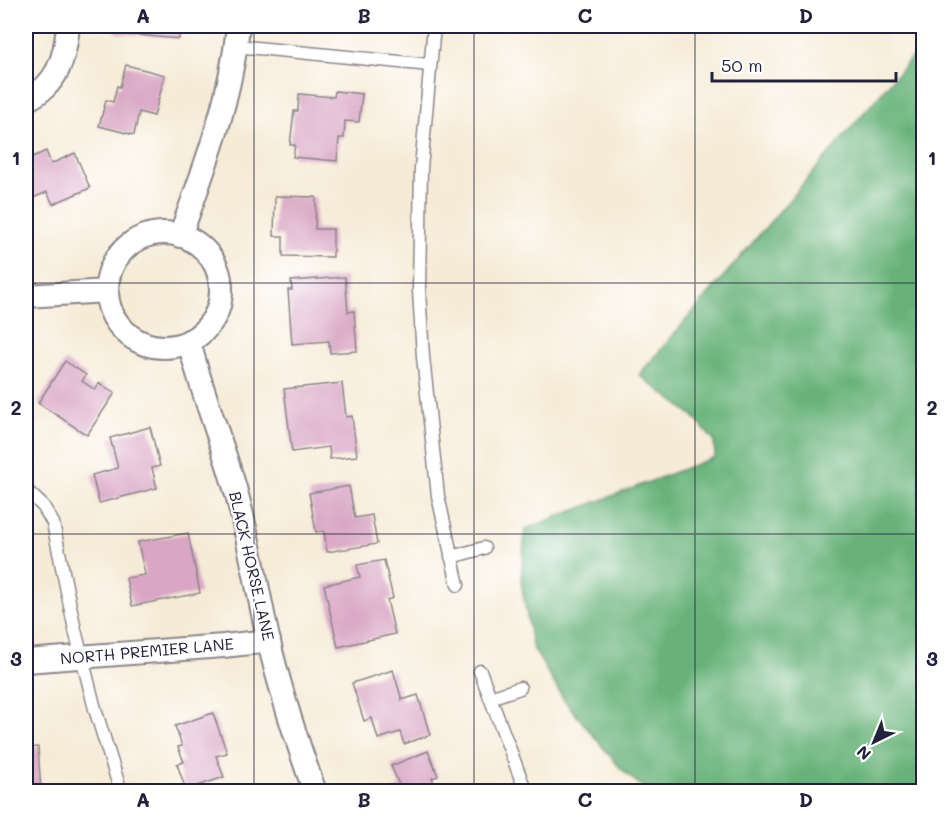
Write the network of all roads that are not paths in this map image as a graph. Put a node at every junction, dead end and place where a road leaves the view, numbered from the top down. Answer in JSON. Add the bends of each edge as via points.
{"nodes":[{"id":1,"x":68,"y":26,"type":"edge"},
{"id":2,"x":434,"y":26,"type":"edge"},
{"id":3,"x":237,"y":36,"type":"edge"},
{"id":4,"x":430,"y":65,"type":"junction"},
{"id":5,"x":26,"y":100,"type":"edge"},
{"id":6,"x":180,"y":236,"type":"junction"},
{"id":7,"x":107,"y":291,"type":"junction"},
{"id":8,"x":26,"y":296,"type":"edge"},
{"id":9,"x":189,"y":341,"type":"junction"},
{"id":10,"x":26,"y":490,"type":"edge"},
{"id":11,"x":484,"y":549,"type":"dead end"},
{"id":12,"x":452,"y":557,"type":"junction"},
{"id":13,"x":458,"y":585,"type":"dead end"},
{"id":14,"x":269,"y":640,"type":"junction"},
{"id":15,"x":82,"y":657,"type":"junction"},
{"id":16,"x":26,"y":661,"type":"edge"},
{"id":17,"x":480,"y":671,"type":"dead end"},
{"id":18,"x":520,"y":688,"type":"dead end"},
{"id":19,"x":490,"y":698,"type":"junction"},
{"id":20,"x":121,"y":792,"type":"edge"},
{"id":21,"x":315,"y":792,"type":"edge"},
{"id":22,"x":526,"y":792,"type":"edge"}],
"edges":[{"from":1,"to":5,"type":"street","via":[[65,53],[54,77]]},
{"from":2,"to":4,"type":"lane"},
{"from":3,"to":4,"type":"lane"},
{"from":3,"to":6,"type":"street","via":[[223,111]]},
{"from":4,"to":12,"type":"lane","via":[[421,168],[419,290],[431,442]]},
{"from":6,"to":7,"type":"street","via":[[153,234],[129,245],[111,269]]},
{"from":6,"to":9,"type":"street","via":[[203,249],[213,261],[220,281],[216,313],[201,334]]},
{"from":7,"to":8,"type":"street"},
{"from":7,"to":9,"type":"street","via":[[114,319],[131,337],[163,347]]},
{"from":9,"to":14,"type":"street","name":"BLACK HORSE LANE","via":[[238,500]]},
{"from":10,"to":15,"type":"lane","via":[[43,506],[53,523]]},
{"from":11,"to":12,"type":"lane"},
{"from":12,"to":13,"type":"lane"},
{"from":14,"to":15,"type":"street","name":"NORTH PREMIER LANE"},
{"from":14,"to":21,"type":"street","name":"BLACK HORSE LANE"},
{"from":15,"to":16,"type":"street","name":"NORTH PREMIER LANE"},
{"from":15,"to":20,"type":"lane"},
{"from":17,"to":19,"type":"lane"},
{"from":18,"to":19,"type":"lane"},
{"from":19,"to":22,"type":"lane"}]}
